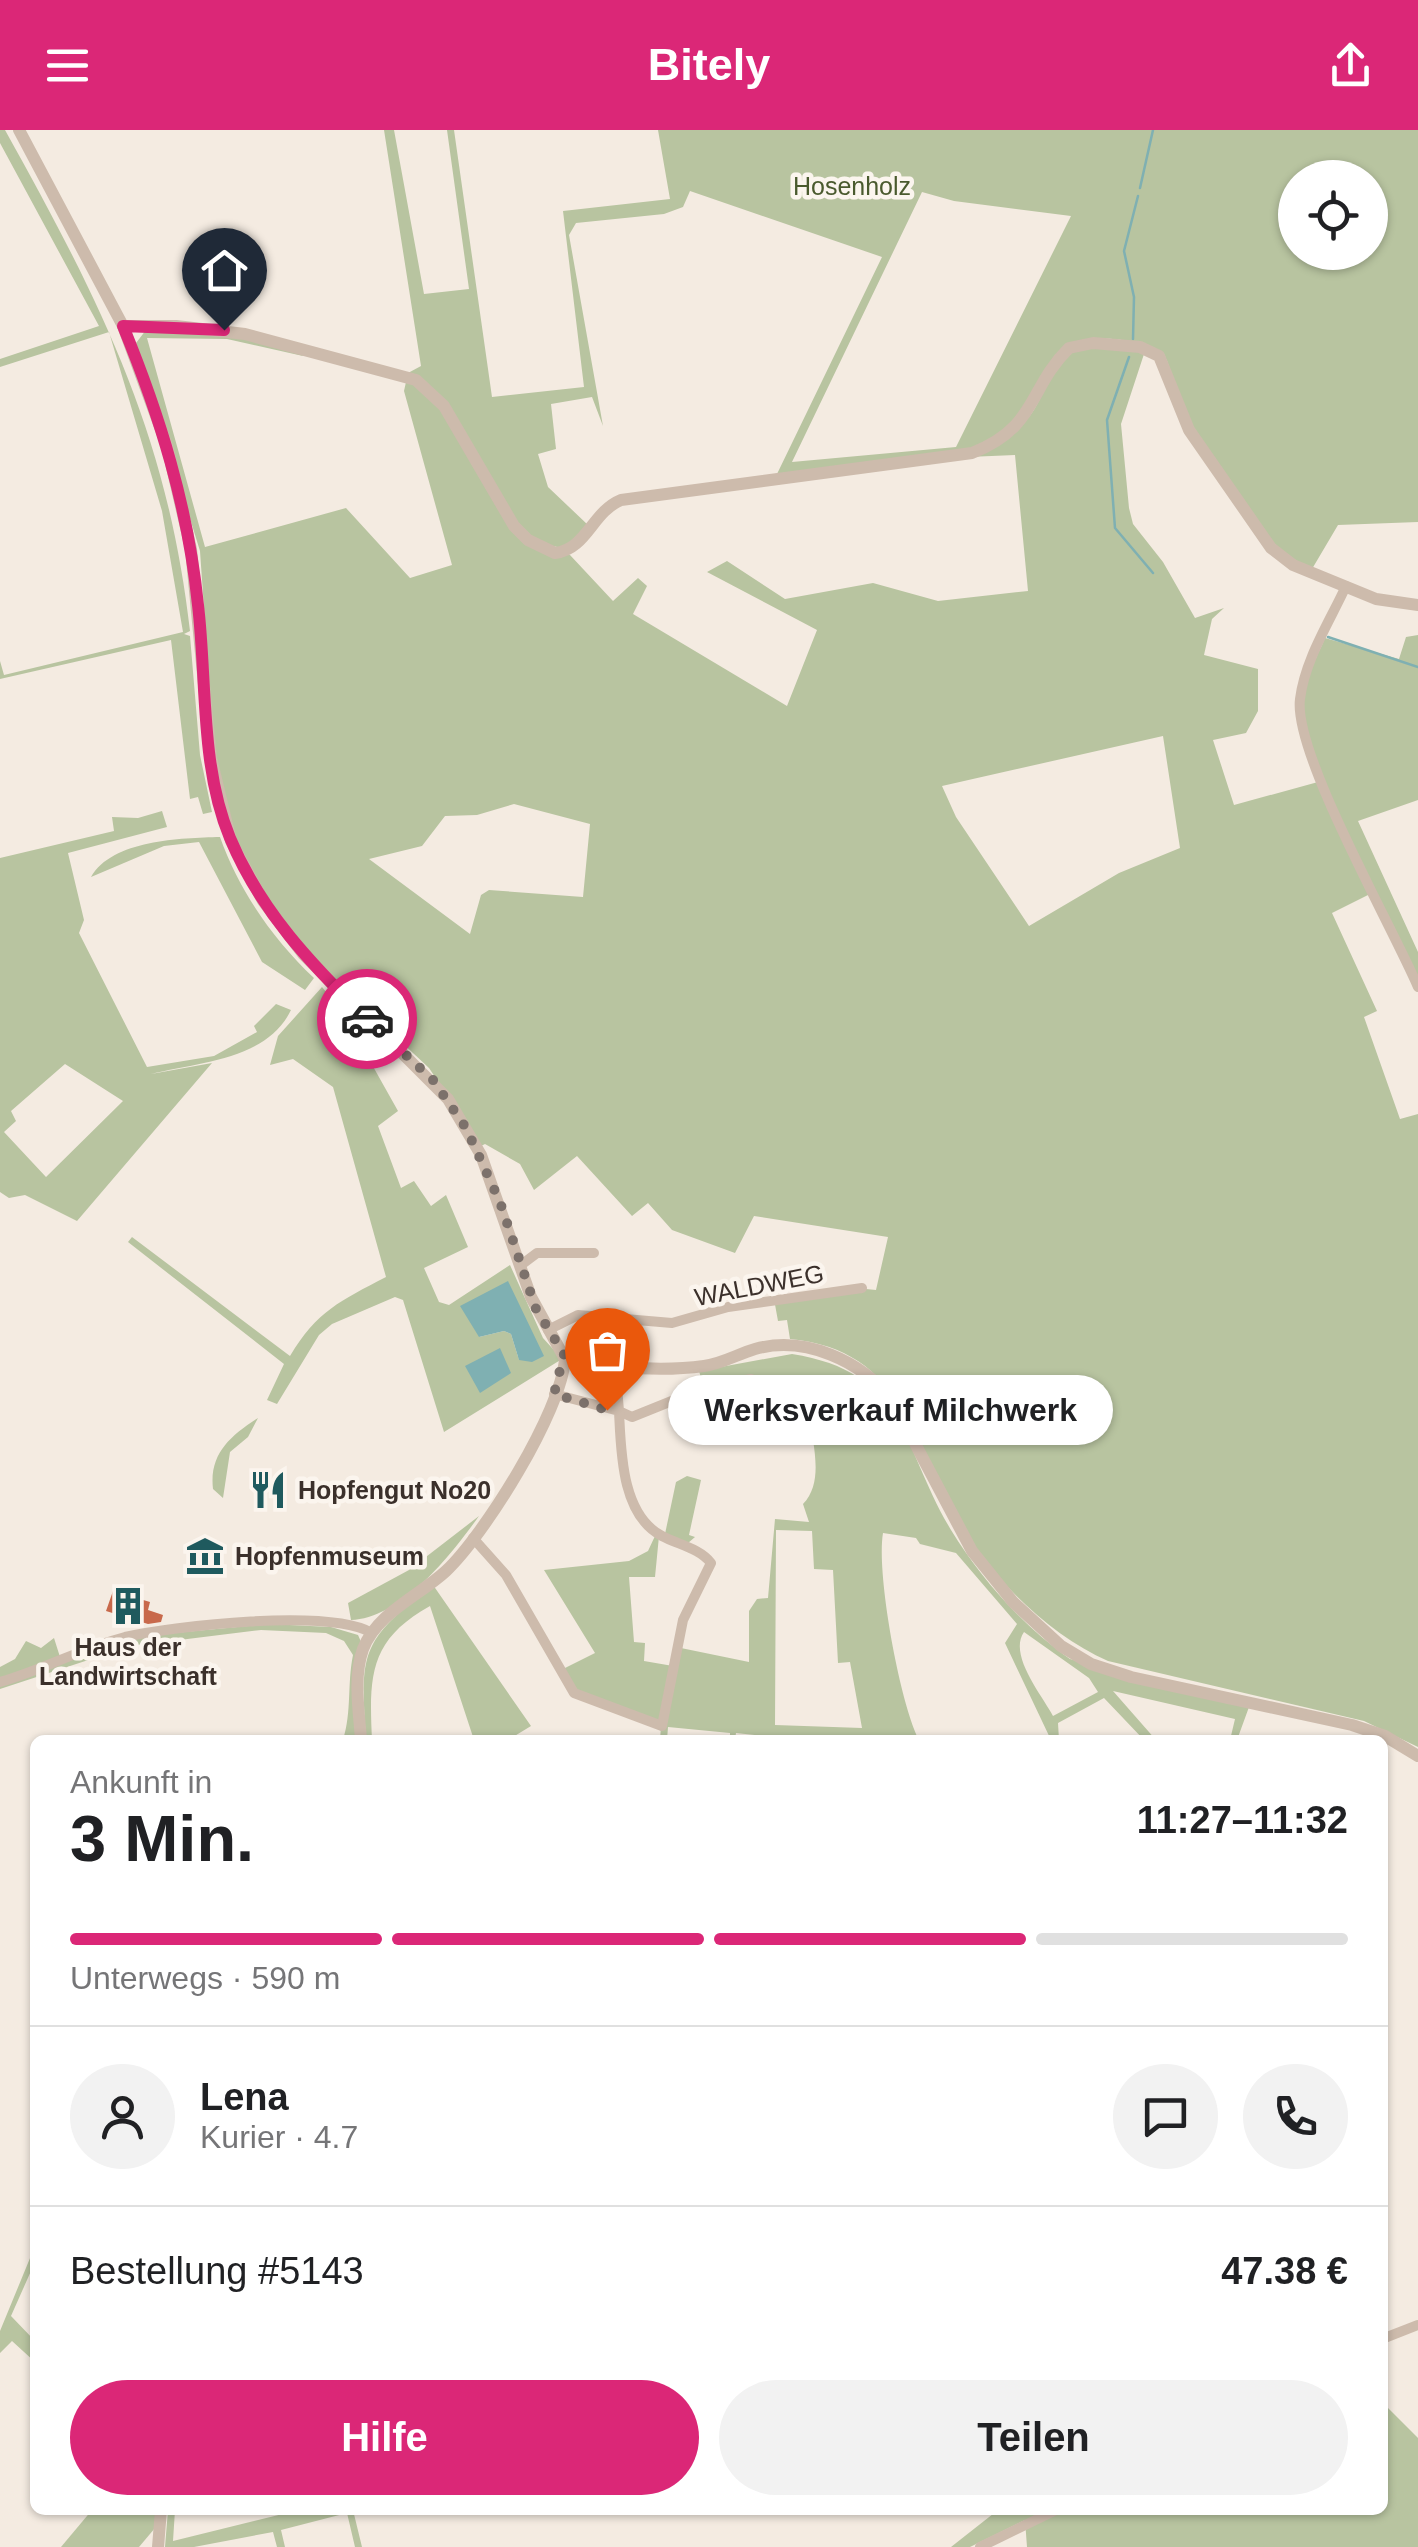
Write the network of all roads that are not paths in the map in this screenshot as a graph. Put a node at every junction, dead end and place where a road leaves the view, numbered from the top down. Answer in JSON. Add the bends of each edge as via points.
{"nodes":[{"id":1,"x":18,"y":130,"type":"edge"},
{"id":2,"x":123,"y":326,"type":"junction"},
{"id":3,"x":1346,"y":586,"type":"junction"},
{"id":4,"x":1418,"y":605,"type":"edge"},
{"id":5,"x":1418,"y":986,"type":"edge"},
{"id":6,"x":594,"y":1253,"type":"dead end"},
{"id":7,"x":522,"y":1266,"type":"junction"},
{"id":8,"x":862,"y":1288,"type":"dead end"},
{"id":9,"x":548,"y":1330,"type":"junction"},
{"id":10,"x":565,"y":1359,"type":"junction"},
{"id":11,"x":615,"y":1364,"type":"junction"},
{"id":12,"x":751,"y":1379,"type":"dead end"},
{"id":13,"x":554,"y":1394,"type":"junction"},
{"id":14,"x":619,"y":1411,"type":"junction"},
{"id":15,"x":473,"y":1538,"type":"junction"},
{"id":16,"x":372,"y":1633,"type":"junction"},
{"id":17,"x":0,"y":1682,"type":"edge"},
{"id":18,"x":361,"y":1735,"type":"edge"},
{"id":19,"x":1382,"y":1735,"type":"edge"},
{"id":20,"x":1388,"y":1738,"type":"edge"},
{"id":21,"x":1418,"y":1756,"type":"edge"},
{"id":22,"x":1418,"y":2325,"type":"edge"},
{"id":23,"x":1388,"y":2337,"type":"edge"},
{"id":24,"x":161,"y":2515,"type":"edge"},
{"id":25,"x":1046,"y":2515,"type":"edge"},
{"id":26,"x":158,"y":2547,"type":"edge"},
{"id":27,"x":980,"y":2547,"type":"edge"}],
"edges":[{"from":1,"to":2,"type":"street"},
{"from":2,"to":3,"type":"street","via":[[245,334],[416,380],[444,406],[514,526],[555,553],[572,549],[604,508],[621,500],[972,453],[1022,421],[1069,348],[1093,342],[1148,349],[1163,360],[1188,430],[1254,530],[1293,565]]},
{"from":2,"to":7,"type":"street","via":[[183,511],[221,810],[263,901],[316,969],[448,1099],[489,1173]]},
{"from":3,"to":4,"type":"street","via":[[1386,603]]},
{"from":3,"to":5,"type":"street","via":[[1304,683],[1300,721],[1320,779]]},
{"from":6,"to":7,"type":"street","via":[[536,1254]]},
{"from":7,"to":9,"type":"street"},
{"from":8,"to":9,"type":"street","name":"WALDWEG","via":[[728,1307],[672,1323],[578,1315]]},
{"from":9,"to":10,"type":"street"},
{"from":10,"to":11,"type":"street"},
{"from":10,"to":13,"type":"street"},
{"from":11,"to":14,"type":"street"},
{"from":11,"to":19,"type":"street","via":[[706,1366],[752,1349],[787,1346],[841,1359],[892,1400],[972,1551],[1061,1646],[1131,1677]]},
{"from":12,"to":14,"type":"street","via":[[704,1388],[643,1415]]},
{"from":13,"to":14,"type":"street"},
{"from":13,"to":15,"type":"street","via":[[528,1452]]},
{"from":14,"to":15,"type":"street","via":[[624,1472],[645,1521],[711,1563],[683,1620],[662,1726],[574,1693],[506,1576]]},
{"from":15,"to":16,"type":"street","via":[[447,1570]]},
{"from":16,"to":17,"type":"street","via":[[295,1621],[142,1634]]},
{"from":16,"to":18,"type":"street","via":[[358,1671]]},
{"from":20,"to":21,"type":"street"},
{"from":22,"to":23,"type":"street"},
{"from":24,"to":26,"type":"street"},
{"from":25,"to":27,"type":"street"}]}
